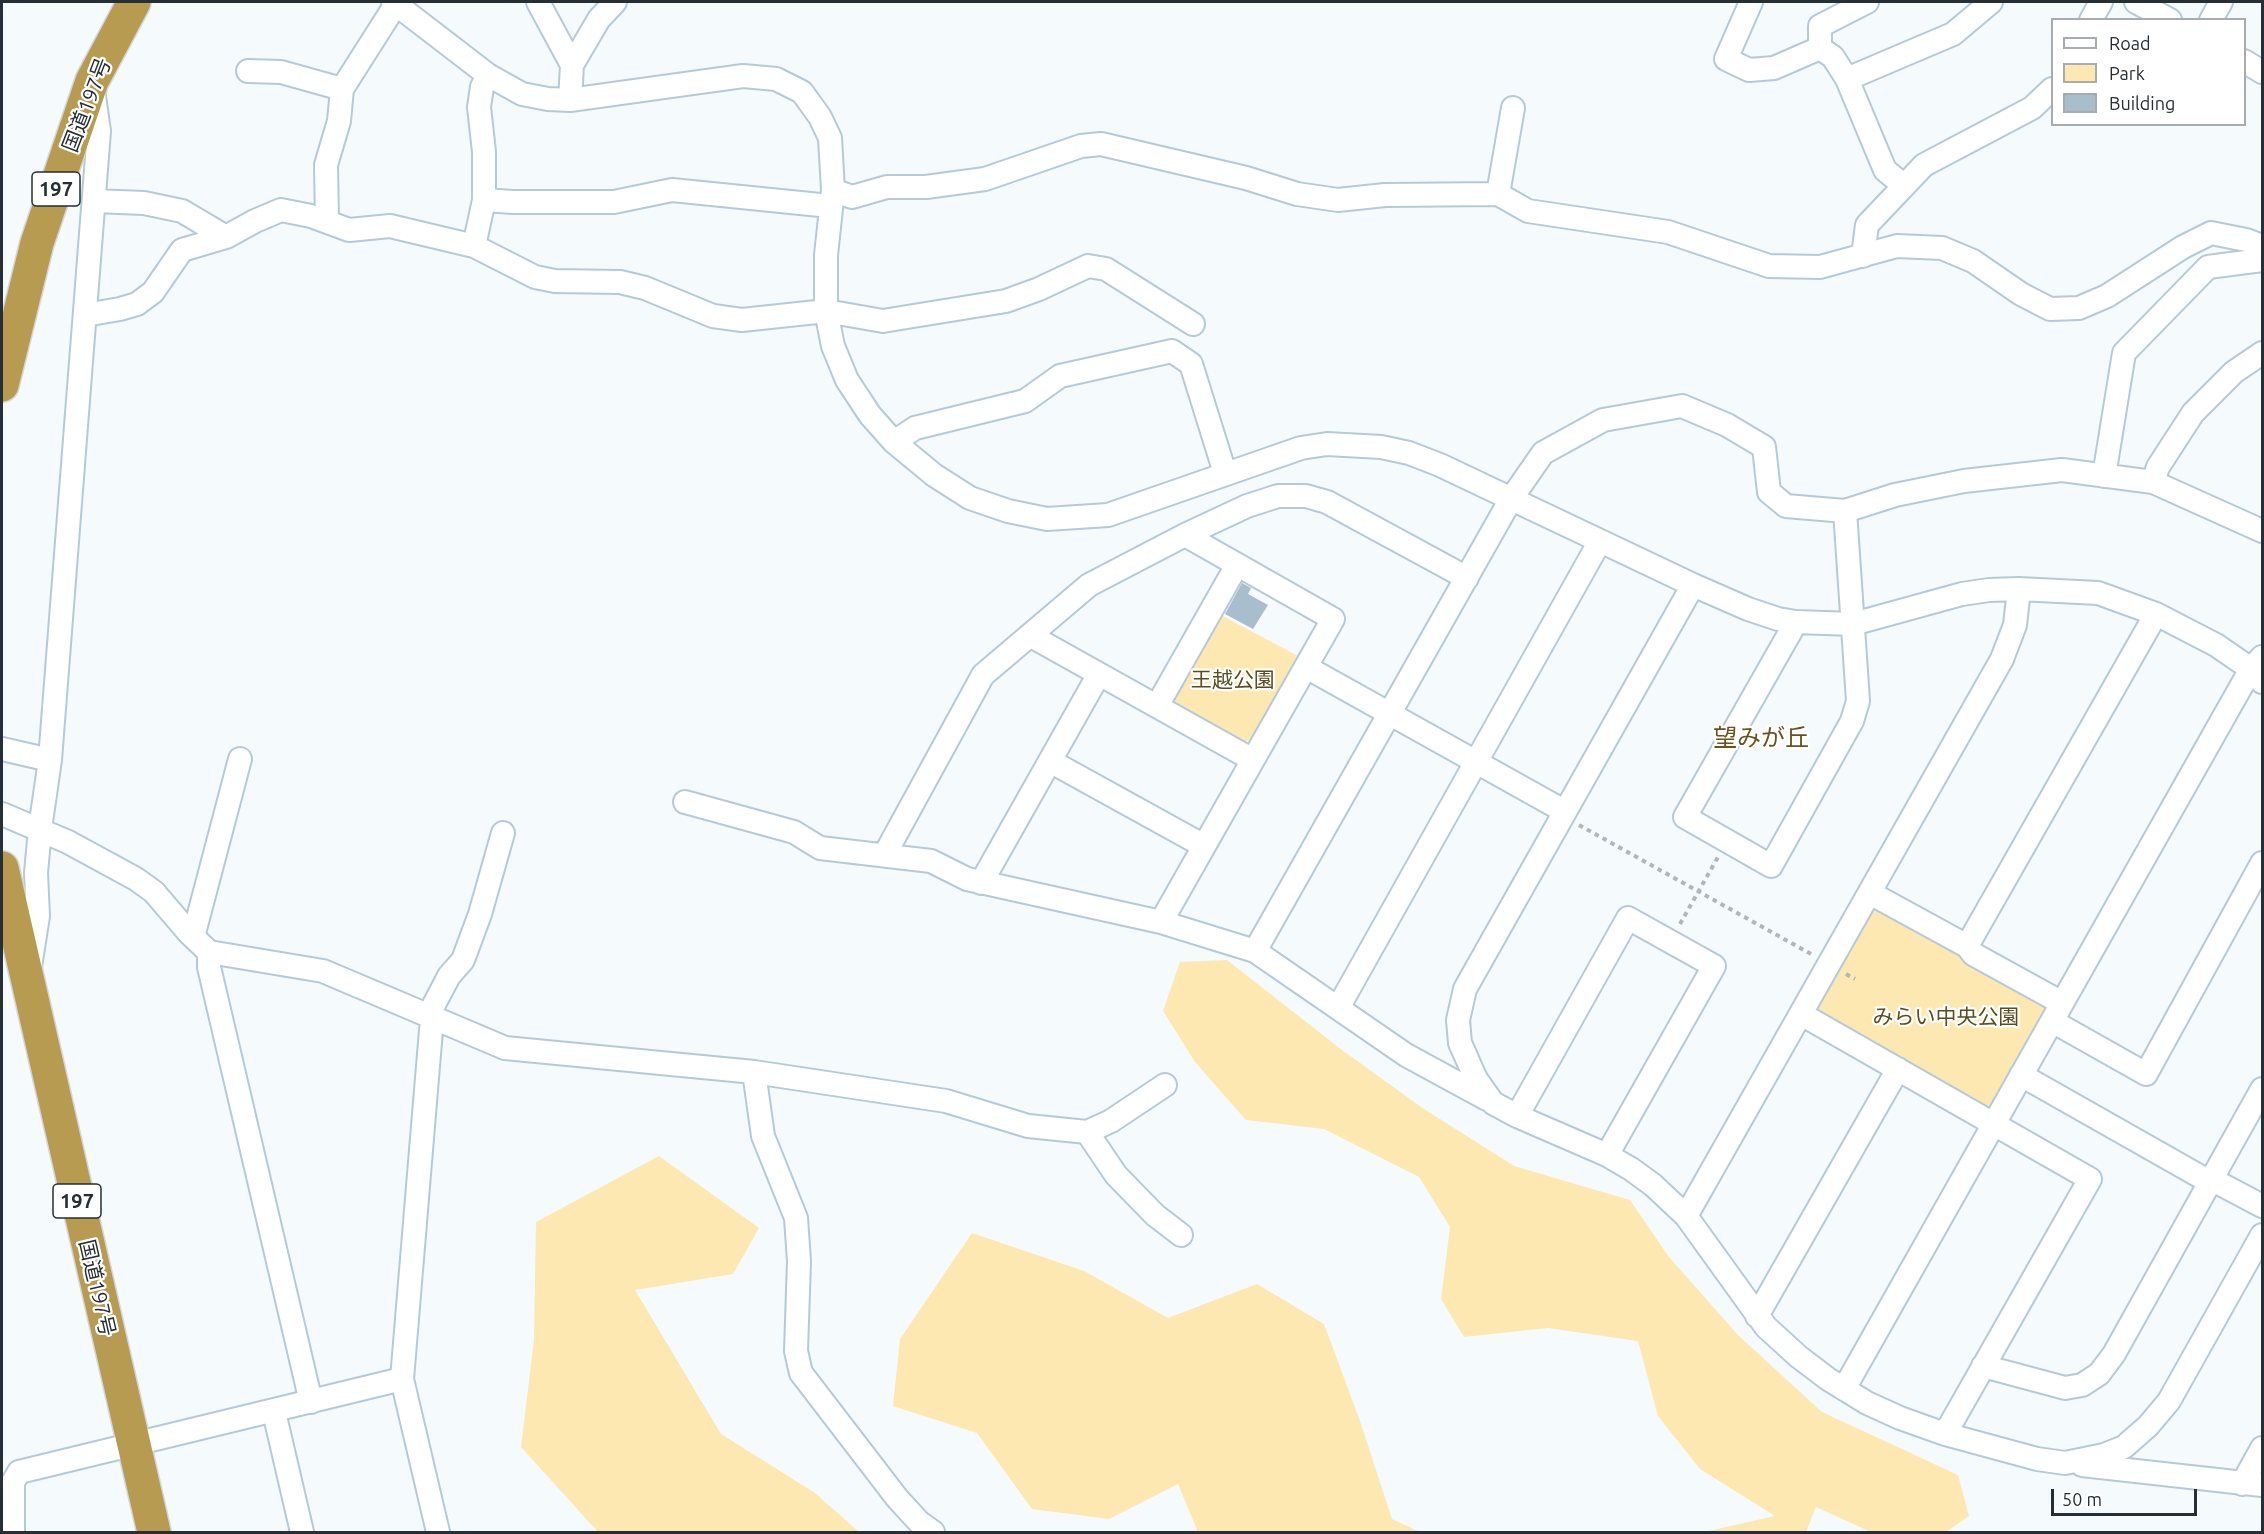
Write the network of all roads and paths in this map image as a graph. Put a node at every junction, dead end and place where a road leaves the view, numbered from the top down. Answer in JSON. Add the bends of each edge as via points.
{"nodes":[{"id":1,"x":134,"y":2,"type":"edge"},
{"id":2,"x":538,"y":2,"type":"edge"},
{"id":3,"x":615,"y":2,"type":"edge"},
{"id":4,"x":1751,"y":2,"type":"edge"},
{"id":5,"x":1867,"y":2,"type":"edge"},
{"id":6,"x":1991,"y":2,"type":"edge"},
{"id":7,"x":2101,"y":2,"type":"edge"},
{"id":8,"x":2136,"y":2,"type":"edge"},
{"id":9,"x":2221,"y":2,"type":"edge"},
{"id":10,"x":395,"y":3,"type":"edge"},
{"id":11,"x":2092,"y":18,"type":"edge"},
{"id":12,"x":2166,"y":18,"type":"edge"},
{"id":13,"x":2212,"y":18,"type":"edge"},
{"id":14,"x":1820,"y":48,"type":"junction"},
{"id":15,"x":2246,"y":62,"type":"edge"},
{"id":16,"x":572,"y":65,"type":"junction"},
{"id":17,"x":248,"y":71,"type":"dead end"},
{"id":18,"x":2262,"y":72,"type":"edge"},
{"id":19,"x":488,"y":75,"type":"junction"},
{"id":20,"x":1847,"y":79,"type":"junction"},
{"id":21,"x":92,"y":81,"type":"junction"},
{"id":22,"x":342,"y":89,"type":"junction"},
{"id":23,"x":2051,"y":90,"type":"edge"},
{"id":24,"x":570,"y":100,"type":"junction"},
{"id":25,"x":1513,"y":108,"type":"dead end"},
{"id":26,"x":1903,"y":185,"type":"junction"},
{"id":27,"x":1498,"y":194,"type":"junction"},
{"id":28,"x":832,"y":198,"type":"junction"},
{"id":29,"x":484,"y":200,"type":"junction"},
{"id":30,"x":94,"y":201,"type":"junction"},
{"id":31,"x":327,"y":222,"type":"junction"},
{"id":32,"x":226,"y":237,"type":"junction"},
{"id":33,"x":474,"y":246,"type":"junction"},
{"id":34,"x":2262,"y":246,"type":"edge"},
{"id":35,"x":1863,"y":256,"type":"junction"},
{"id":36,"x":2262,"y":260,"type":"edge"},
{"id":37,"x":826,"y":311,"type":"junction"},
{"id":38,"x":85,"y":315,"type":"junction"},
{"id":39,"x":1193,"y":324,"type":"dead end"},
{"id":40,"x":8,"y":330,"type":"edge"},
{"id":41,"x":2262,"y":353,"type":"edge"},
{"id":42,"x":2,"y":385,"type":"edge"},
{"id":43,"x":894,"y":442,"type":"junction"},
{"id":44,"x":1225,"y":473,"type":"junction"},
{"id":45,"x":2104,"y":476,"type":"junction"},
{"id":46,"x":2153,"y":482,"type":"junction"},
{"id":47,"x":1511,"y":499,"type":"junction"},
{"id":48,"x":1845,"y":511,"type":"junction"},
{"id":49,"x":2260,"y":525,"type":"edge"},
{"id":50,"x":1185,"y":535,"type":"junction"},
{"id":51,"x":1600,"y":541,"type":"junction"},
{"id":52,"x":1238,"y":565,"type":"junction"},
{"id":53,"x":1467,"y":578,"type":"junction"},
{"id":54,"x":1693,"y":585,"type":"junction"},
{"id":55,"x":2019,"y":589,"type":"junction"},
{"id":56,"x":2156,"y":614,"type":"junction"},
{"id":57,"x":1796,"y":622,"type":"junction"},
{"id":58,"x":1853,"y":624,"type":"junction"},
{"id":59,"x":1031,"y":636,"type":"junction"},
{"id":60,"x":1306,"y":667,"type":"junction"},
{"id":61,"x":2258,"y":669,"type":"edge"},
{"id":62,"x":1099,"y":674,"type":"junction"},
{"id":63,"x":1157,"y":706,"type":"junction"},
{"id":64,"x":1390,"y":714,"type":"junction"},
{"id":65,"x":2,"y":749,"type":"edge"},
{"id":66,"x":240,"y":759,"type":"dead end"},
{"id":67,"x":50,"y":760,"type":"junction"},
{"id":68,"x":1253,"y":760,"type":"junction"},
{"id":69,"x":1050,"y":761,"type":"junction"},
{"id":70,"x":1476,"y":762,"type":"junction"},
{"id":71,"x":685,"y":802,"type":"dead end"},
{"id":72,"x":2,"y":814,"type":"edge"},
{"id":73,"x":1569,"y":816,"type":"junction"},
{"id":74,"x":40,"y":829,"type":"junction"},
{"id":75,"x":503,"y":833,"type":"dead end"},
{"id":76,"x":1727,"y":841,"type":"junction"},
{"id":77,"x":1204,"y":846,"type":"junction"},
{"id":78,"x":885,"y":854,"type":"junction"},
{"id":79,"x":2262,"y":863,"type":"edge"},
{"id":80,"x":2,"y":868,"type":"edge"},
{"id":81,"x":981,"y":883,"type":"junction"},
{"id":82,"x":1698,"y":892,"type":"junction"},
{"id":83,"x":1869,"y":893,"type":"junction"},
{"id":84,"x":1161,"y":922,"type":"junction"},
{"id":85,"x":193,"y":937,"type":"junction"},
{"id":86,"x":1670,"y":941,"type":"junction"},
{"id":87,"x":1966,"y":946,"type":"junction"},
{"id":88,"x":1255,"y":951,"type":"junction"},
{"id":89,"x":209,"y":952,"type":"junction"},
{"id":90,"x":1829,"y":965,"type":"junction"},
{"id":91,"x":27,"y":987,"type":"junction"},
{"id":92,"x":1338,"y":1008,"type":"junction"},
{"id":93,"x":2057,"y":1012,"type":"junction"},
{"id":94,"x":1801,"y":1014,"type":"junction"},
{"id":95,"x":430,"y":1017,"type":"junction"},
{"id":96,"x":1898,"y":1069,"type":"junction"},
{"id":97,"x":754,"y":1072,"type":"junction"},
{"id":98,"x":2021,"y":1075,"type":"junction"},
{"id":99,"x":1165,"y":1084,"type":"dead end"},
{"id":100,"x":2262,"y":1089,"type":"edge"},
{"id":101,"x":1493,"y":1103,"type":"junction"},
{"id":102,"x":1517,"y":1116,"type":"junction"},
{"id":103,"x":1994,"y":1124,"type":"junction"},
{"id":104,"x":1087,"y":1132,"type":"junction"},
{"id":105,"x":1607,"y":1155,"type":"junction"},
{"id":106,"x":2211,"y":1179,"type":"junction"},
{"id":107,"x":2262,"y":1206,"type":"edge"},
{"id":108,"x":1686,"y":1216,"type":"junction"},
{"id":109,"x":1181,"y":1235,"type":"dead end"},
{"id":110,"x":2262,"y":1235,"type":"edge"},
{"id":111,"x":1757,"y":1316,"type":"junction"},
{"id":112,"x":1983,"y":1366,"type":"junction"},
{"id":113,"x":402,"y":1379,"type":"junction"},
{"id":114,"x":1844,"y":1389,"type":"junction"},
{"id":115,"x":311,"y":1402,"type":"junction"},
{"id":116,"x":274,"y":1412,"type":"junction"},
{"id":117,"x":1945,"y":1434,"type":"junction"},
{"id":118,"x":133,"y":1446,"type":"junction"},
{"id":119,"x":2262,"y":1448,"type":"edge"},
{"id":120,"x":2065,"y":1463,"type":"junction"},
{"id":121,"x":2252,"y":1484,"type":"edge"},
{"id":122,"x":13,"y":1533,"type":"edge"},
{"id":123,"x":154,"y":1533,"type":"edge"},
{"id":124,"x":302,"y":1533,"type":"edge"},
{"id":125,"x":438,"y":1533,"type":"edge"},
{"id":126,"x":933,"y":1533,"type":"edge"}],
"edges":[{"from":1,"to":21,"type":"highway","name":"国道197号","number":"197"},
{"from":2,"to":16,"type":"street"},
{"from":3,"to":16,"type":"street","via":[[599,19]]},
{"from":4,"to":14,"type":"street","via":[[1726,59],[1749,70],[1774,68]]},
{"from":5,"to":14,"type":"street","via":[[1820,26]]},
{"from":6,"to":20,"type":"street","via":[[1953,34]]},
{"from":7,"to":11,"type":"street"},
{"from":8,"to":12,"type":"street"},
{"from":9,"to":13,"type":"street"},
{"from":10,"to":19,"type":"street"},
{"from":10,"to":22,"type":"street"},
{"from":14,"to":20,"type":"street","via":[[1833,57]]},
{"from":15,"to":18,"type":"street"},
{"from":16,"to":24,"type":"street"},
{"from":17,"to":22,"type":"street","via":[[281,72]]},
{"from":19,"to":24,"type":"street","via":[[522,94]]},
{"from":19,"to":29,"type":"street","via":[[479,107]]},
{"from":20,"to":26,"type":"street","via":[[1885,170]]},
{"from":21,"to":30,"type":"street","via":[[99,131]]},
{"from":21,"to":40,"type":"highway","name":"国道197号","number":"197"},
{"from":22,"to":31,"type":"street","via":[[339,121],[326,165]]},
{"from":23,"to":26,"type":"street","via":[[2032,108],[1924,165]]},
{"from":24,"to":28,"type":"street","via":[[742,76],[776,79],[802,92],[830,138]]},
{"from":25,"to":27,"type":"street"},
{"from":26,"to":35,"type":"street","via":[[1867,225]]},
{"from":27,"to":28,"type":"street","via":[[1385,195],[1338,200],[1297,194],[1101,144],[1081,146],[985,179],[926,187],[887,187]]},
{"from":27,"to":35,"type":"street","via":[[1528,211],[1668,232],[1769,266],[1820,267]]},
{"from":28,"to":29,"type":"street","via":[[672,190],[614,202]]},
{"from":28,"to":37,"type":"street"},
{"from":29,"to":33,"type":"street"},
{"from":30,"to":32,"type":"street","via":[[144,203],[182,212]]},
{"from":30,"to":38,"type":"street"},
{"from":31,"to":32,"type":"street","via":[[281,210]]},
{"from":31,"to":33,"type":"street","via":[[349,230],[390,226]]},
{"from":32,"to":38,"type":"street","via":[[183,250],[153,292],[137,304]]},
{"from":33,"to":37,"type":"street","via":[[535,278],[620,282],[713,316],[742,320]]},
{"from":34,"to":35,"type":"street","via":[[2211,233],[2079,309],[2050,309],[1973,261],[1942,248],[1897,246]]},
{"from":36,"to":45,"type":"street","via":[[2208,267],[2124,353]]},
{"from":37,"to":39,"type":"street","via":[[883,321],[1006,301],[1088,266],[1106,269]]},
{"from":37,"to":43,"type":"street","via":[[847,380]]},
{"from":38,"to":67,"type":"street"},
{"from":40,"to":42,"type":"highway","name":"国道197号","number":"197"},
{"from":41,"to":46,"type":"street","via":[[2234,372],[2193,413],[2158,467]]},
{"from":43,"to":44,"type":"street","via":[[970,498],[1047,519],[1108,514]]},
{"from":43,"to":44,"type":"street","via":[[915,428],[1025,401],[1060,376],[1172,351],[1191,364]]},
{"from":44,"to":47,"type":"street","via":[[1300,448],[1354,444],[1409,453]]},
{"from":45,"to":46,"type":"street"},
{"from":45,"to":48,"type":"street","via":[[2062,470],[1964,482],[1895,495]]},
{"from":46,"to":49,"type":"street"},
{"from":47,"to":48,"type":"street","via":[[1543,453],[1603,420],[1682,406],[1727,425],[1764,447],[1769,492],[1786,506]]},
{"from":47,"to":51,"type":"street"},
{"from":47,"to":53,"type":"street"},
{"from":48,"to":58,"type":"street"},
{"from":50,"to":52,"type":"street"},
{"from":50,"to":53,"type":"street","via":[[1278,496],[1306,496],[1328,502]]},
{"from":50,"to":59,"type":"street","via":[[1089,585]]},
{"from":51,"to":54,"type":"street"},
{"from":51,"to":70,"type":"street"},
{"from":52,"to":60,"type":"street","via":[[1333,620]]},
{"from":52,"to":63,"type":"street"},
{"from":53,"to":64,"type":"street"},
{"from":54,"to":57,"type":"street","via":[[1748,609]]},
{"from":54,"to":73,"type":"street"},
{"from":55,"to":56,"type":"street","via":[[2098,593]]},
{"from":55,"to":58,"type":"street","via":[[1962,594]]},
{"from":55,"to":83,"type":"street","via":[[2015,625],[2002,659]]},
{"from":56,"to":61,"type":"street"},
{"from":56,"to":87,"type":"street"},
{"from":57,"to":58,"type":"street"},
{"from":57,"to":76,"type":"street","via":[[1685,816]]},
{"from":58,"to":76,"type":"street","via":[[1858,701],[1852,721],[1771,866]]},
{"from":59,"to":62,"type":"street"},
{"from":59,"to":78,"type":"street","via":[[983,675]]},
{"from":60,"to":64,"type":"street"},
{"from":60,"to":68,"type":"street"},
{"from":61,"to":93,"type":"street"},
{"from":62,"to":63,"type":"street"},
{"from":62,"to":69,"type":"street"},
{"from":63,"to":68,"type":"street"},
{"from":64,"to":70,"type":"street"},
{"from":64,"to":88,"type":"street"},
{"from":65,"to":67,"type":"street"},
{"from":66,"to":85,"type":"street"},
{"from":67,"to":74,"type":"street"},
{"from":68,"to":77,"type":"street"},
{"from":69,"to":77,"type":"street"},
{"from":69,"to":81,"type":"street"},
{"from":70,"to":73,"type":"street"},
{"from":70,"to":92,"type":"street"},
{"from":71,"to":78,"type":"street","via":[[794,832],[820,848]]},
{"from":72,"to":74,"type":"street"},
{"from":73,"to":82,"type":"path"},
{"from":73,"to":101,"type":"street","via":[[1463,994],[1458,1020],[1460,1043],[1476,1079]]},
{"from":74,"to":85,"type":"street","via":[[136,879],[154,892]]},
{"from":74,"to":91,"type":"street","via":[[38,916]]},
{"from":75,"to":95,"type":"street","via":[[463,960],[449,976]]},
{"from":76,"to":82,"type":"path"},
{"from":77,"to":84,"type":"street"},
{"from":78,"to":81,"type":"street","via":[[931,861]]},
{"from":79,"to":93,"type":"street","via":[[2146,1074]]},
{"from":80,"to":91,"type":"highway","name":"国道197号","number":"197"},
{"from":81,"to":84,"type":"street"},
{"from":82,"to":86,"type":"path"},
{"from":82,"to":90,"type":"path"},
{"from":83,"to":87,"type":"street"},
{"from":83,"to":90,"type":"street"},
{"from":84,"to":88,"type":"street"},
{"from":85,"to":89,"type":"street"},
{"from":86,"to":102,"type":"street","via":[[1629,918]]},
{"from":86,"to":105,"type":"street","via":[[1714,966]]},
{"from":87,"to":93,"type":"street"},
{"from":88,"to":92,"type":"street"},
{"from":89,"to":95,"type":"street","via":[[324,971]]},
{"from":89,"to":115,"type":"street","via":[[209,967]]},
{"from":90,"to":94,"type":"street"},
{"from":91,"to":118,"type":"highway","name":"国道197号","number":"197"},
{"from":92,"to":101,"type":"street","via":[[1406,1055]]},
{"from":93,"to":98,"type":"street"},
{"from":94,"to":96,"type":"street"},
{"from":94,"to":108,"type":"street"},
{"from":95,"to":97,"type":"street","via":[[505,1048]]},
{"from":95,"to":113,"type":"street"},
{"from":96,"to":103,"type":"street"},
{"from":96,"to":111,"type":"street"},
{"from":97,"to":104,"type":"street","via":[[946,1101],[1028,1126]]},
{"from":97,"to":126,"type":"street","via":[[763,1136],[796,1218],[796,1350],[801,1373],[897,1498]]},
{"from":98,"to":103,"type":"street"},
{"from":98,"to":106,"type":"street","via":[[2201,1177]]},
{"from":99,"to":104,"type":"street","via":[[1111,1121]]},
{"from":100,"to":106,"type":"street"},
{"from":101,"to":102,"type":"street"},
{"from":102,"to":105,"type":"street"},
{"from":103,"to":112,"type":"street","via":[[2090,1179]]},
{"from":103,"to":114,"type":"street"},
{"from":104,"to":109,"type":"street","via":[[1116,1175]]},
{"from":105,"to":108,"type":"street","via":[[1653,1185]]},
{"from":106,"to":107,"type":"street"},
{"from":106,"to":112,"type":"street","via":[[2114,1354],[2092,1380],[2065,1388]]},
{"from":108,"to":111,"type":"street"},
{"from":110,"to":120,"type":"street","via":[[2169,1401],[2148,1426],[2124,1446],[2104,1455]]},
{"from":111,"to":114,"type":"street","via":[[1799,1357]]},
{"from":112,"to":117,"type":"street"},
{"from":113,"to":115,"type":"street"},
{"from":113,"to":125,"type":"street"},
{"from":114,"to":117,"type":"street","via":[[1867,1403]]},
{"from":115,"to":116,"type":"street"},
{"from":116,"to":118,"type":"street"},
{"from":116,"to":124,"type":"street"},
{"from":117,"to":120,"type":"street"},
{"from":118,"to":122,"type":"street","via":[[19,1472],[13,1482]]},
{"from":118,"to":123,"type":"highway","name":"国道197号","number":"197"},
{"from":119,"to":121,"type":"street"},
{"from":120,"to":121,"type":"street"}]}
